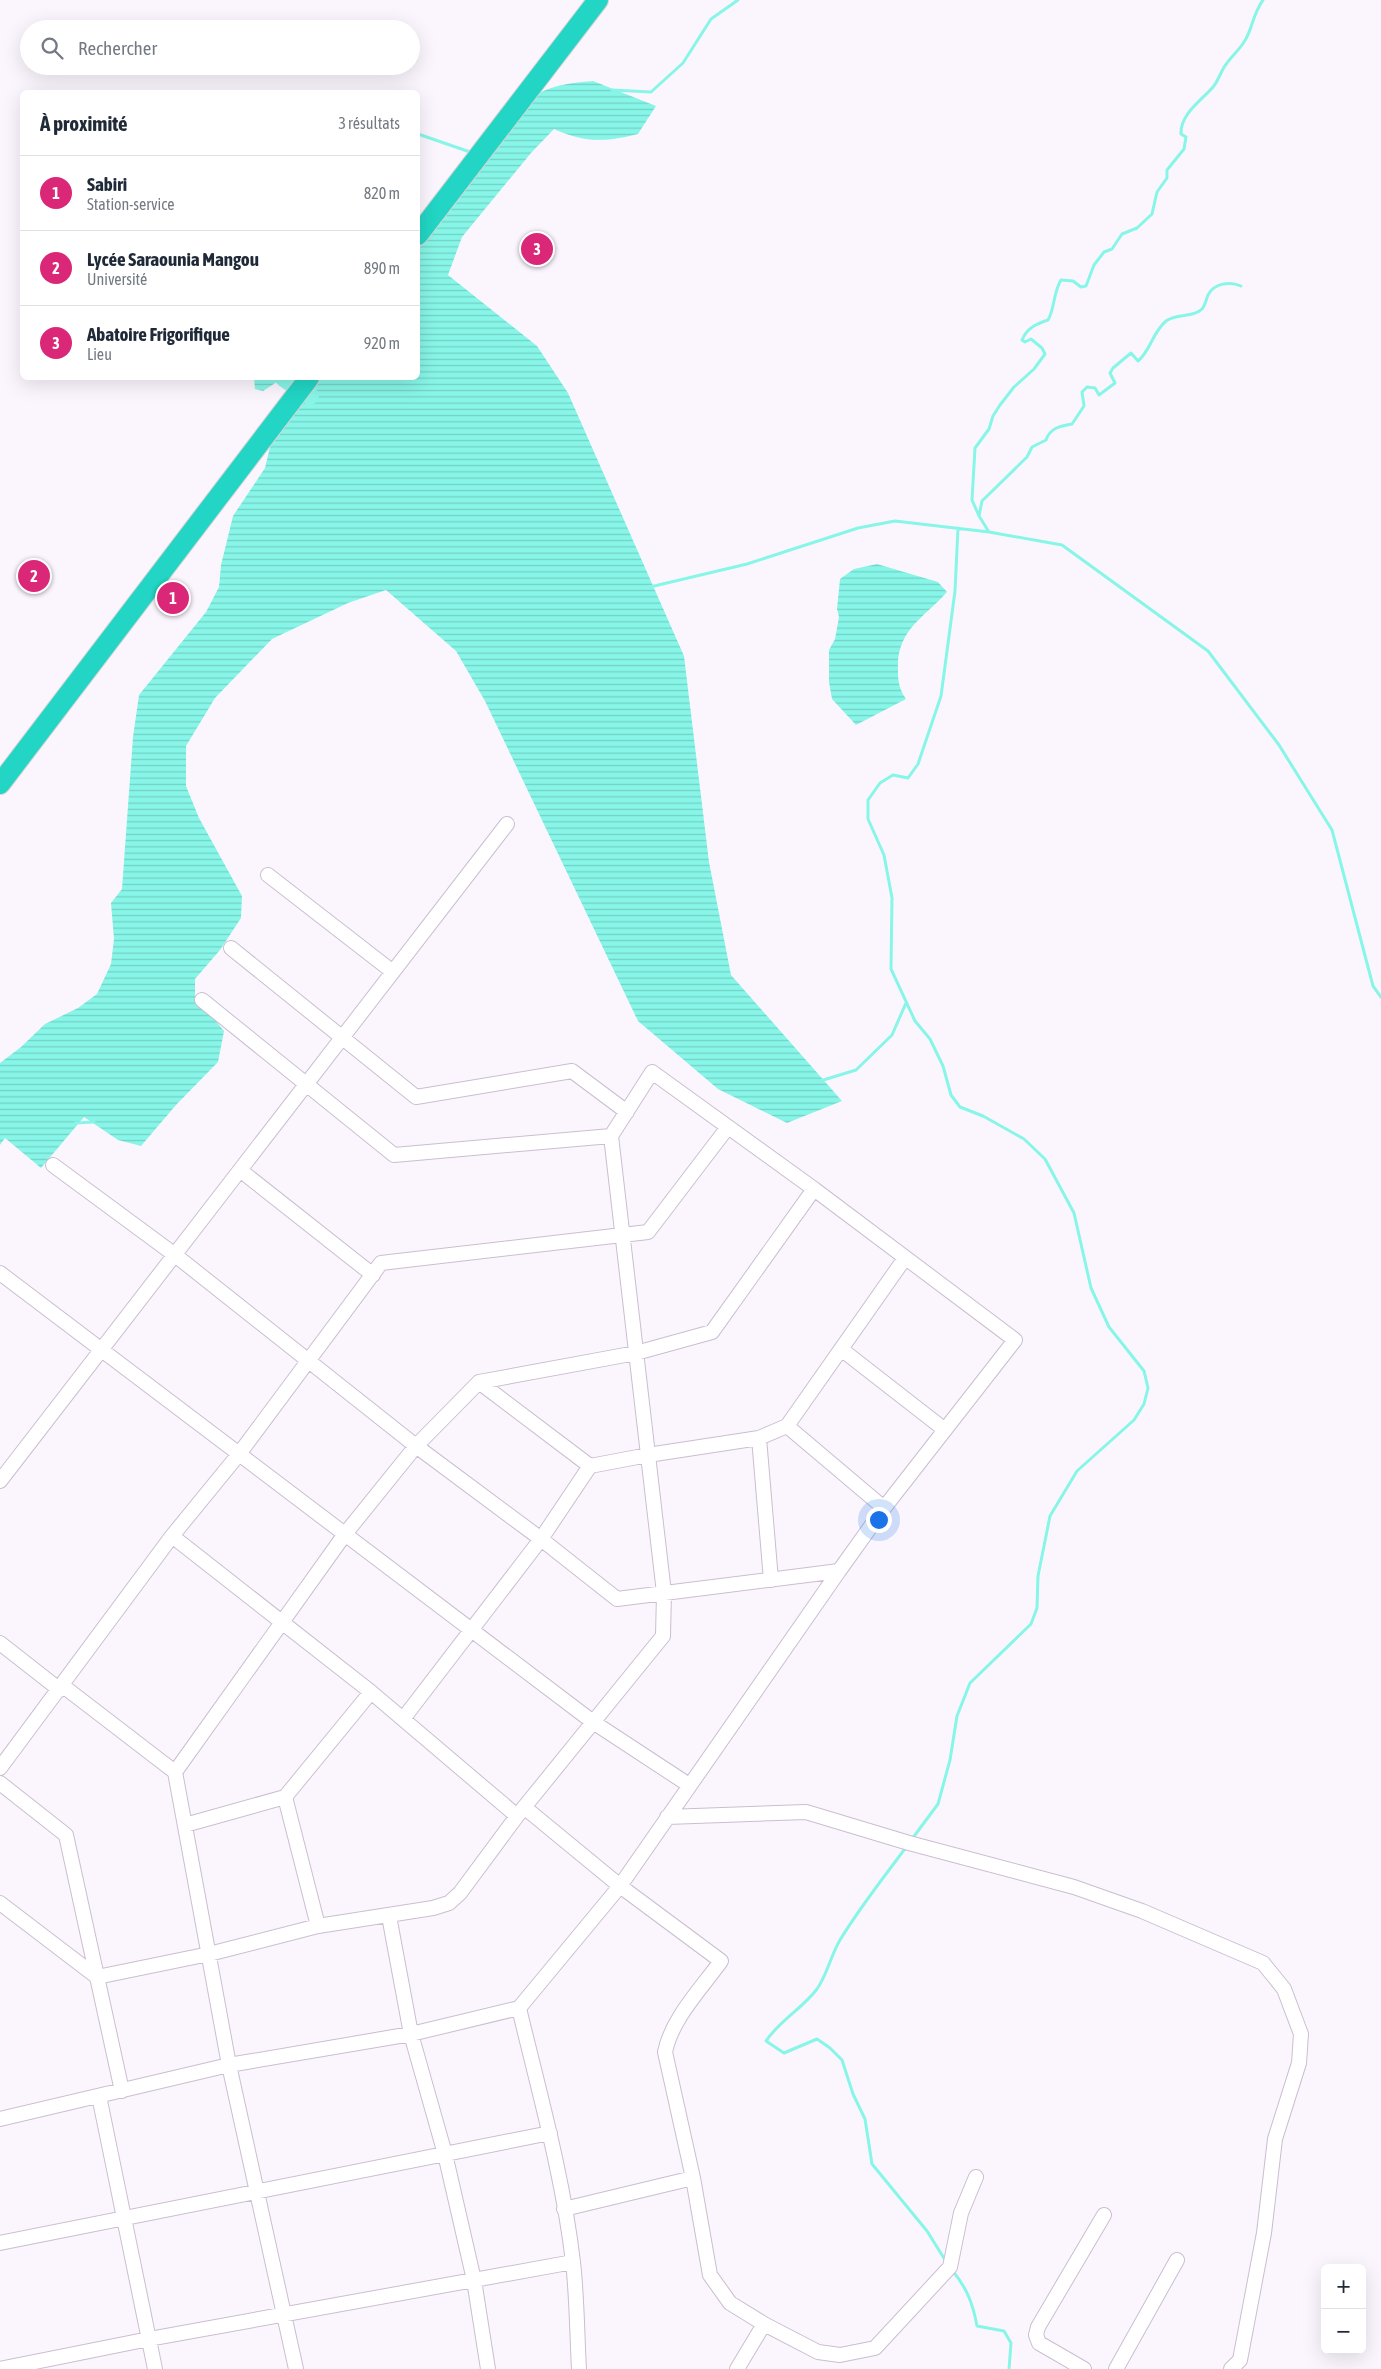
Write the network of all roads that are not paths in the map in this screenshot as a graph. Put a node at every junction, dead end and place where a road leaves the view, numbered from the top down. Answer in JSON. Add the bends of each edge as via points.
{"nodes":[{"id":1,"x":598,"y":0,"type":"edge"},
{"id":2,"x":420,"y":232,"type":"edge"},
{"id":3,"x":307,"y":380,"type":"edge"},
{"id":4,"x":0,"y":784,"type":"edge"},
{"id":5,"x":507,"y":824,"type":"dead end"},
{"id":6,"x":268,"y":875,"type":"dead end"},
{"id":7,"x":231,"y":948,"type":"dead end"},
{"id":8,"x":393,"y":972,"type":"junction"},
{"id":9,"x":202,"y":1000,"type":"dead end"},
{"id":10,"x":342,"y":1038,"type":"junction"},
{"id":11,"x":306,"y":1085,"type":"junction"},
{"id":12,"x":627,"y":1112,"type":"junction"},
{"id":13,"x":728,"y":1127,"type":"junction"},
{"id":14,"x":611,"y":1136,"type":"junction"},
{"id":15,"x":53,"y":1166,"type":"dead end"},
{"id":16,"x":240,"y":1170,"type":"junction"},
{"id":17,"x":814,"y":1189,"type":"junction"},
{"id":18,"x":623,"y":1236,"type":"junction"},
{"id":19,"x":175,"y":1255,"type":"junction"},
{"id":20,"x":905,"y":1258,"type":"junction"},
{"id":21,"x":0,"y":1273,"type":"edge"},
{"id":22,"x":373,"y":1275,"type":"junction"},
{"id":23,"x":841,"y":1349,"type":"junction"},
{"id":24,"x":101,"y":1350,"type":"junction"},
{"id":25,"x":636,"y":1353,"type":"junction"},
{"id":26,"x":309,"y":1360,"type":"junction"},
{"id":27,"x":479,"y":1382,"type":"junction"},
{"id":28,"x":787,"y":1426,"type":"junction"},
{"id":29,"x":945,"y":1430,"type":"junction"},
{"id":30,"x":759,"y":1438,"type":"junction"},
{"id":31,"x":416,"y":1446,"type":"junction"},
{"id":32,"x":239,"y":1454,"type":"junction"},
{"id":33,"x":648,"y":1454,"type":"junction"},
{"id":34,"x":590,"y":1466,"type":"junction"},
{"id":35,"x":0,"y":1481,"type":"edge"},
{"id":36,"x":884,"y":1508,"type":"junction"},
{"id":37,"x":344,"y":1534,"type":"junction"},
{"id":38,"x":172,"y":1536,"type":"junction"},
{"id":39,"x":541,"y":1539,"type":"junction"},
{"id":40,"x":839,"y":1571,"type":"junction"},
{"id":41,"x":771,"y":1580,"type":"junction"},
{"id":42,"x":664,"y":1593,"type":"junction"},
{"id":43,"x":282,"y":1622,"type":"junction"},
{"id":44,"x":472,"y":1630,"type":"junction"},
{"id":45,"x":0,"y":1643,"type":"edge"},
{"id":46,"x":61,"y":1688,"type":"junction"},
{"id":47,"x":371,"y":1692,"type":"junction"},
{"id":48,"x":403,"y":1719,"type":"junction"},
{"id":49,"x":593,"y":1722,"type":"junction"},
{"id":50,"x":0,"y":1768,"type":"edge"},
{"id":51,"x":175,"y":1772,"type":"junction"},
{"id":52,"x":0,"y":1783,"type":"edge"},
{"id":53,"x":689,"y":1785,"type":"junction"},
{"id":54,"x":285,"y":1798,"type":"junction"},
{"id":55,"x":521,"y":1812,"type":"junction"},
{"id":56,"x":667,"y":1817,"type":"junction"},
{"id":57,"x":185,"y":1825,"type":"junction"},
{"id":58,"x":620,"y":1886,"type":"junction"},
{"id":59,"x":0,"y":1902,"type":"edge"},
{"id":60,"x":389,"y":1916,"type":"junction"},
{"id":61,"x":318,"y":1926,"type":"junction"},
{"id":62,"x":209,"y":1954,"type":"junction"},
{"id":63,"x":97,"y":1977,"type":"junction"},
{"id":64,"x":519,"y":2008,"type":"junction"},
{"id":65,"x":411,"y":2034,"type":"junction"},
{"id":66,"x":229,"y":2065,"type":"junction"},
{"id":67,"x":122,"y":2090,"type":"junction"},
{"id":68,"x":99,"y":2096,"type":"junction"},
{"id":69,"x":0,"y":2119,"type":"edge"},
{"id":70,"x":550,"y":2133,"type":"junction"},
{"id":71,"x":445,"y":2154,"type":"junction"},
{"id":72,"x":976,"y":2177,"type":"dead end"},
{"id":73,"x":693,"y":2178,"type":"junction"},
{"id":74,"x":257,"y":2192,"type":"junction"},
{"id":75,"x":564,"y":2209,"type":"junction"},
{"id":76,"x":1104,"y":2215,"type":"dead end"},
{"id":77,"x":124,"y":2219,"type":"junction"},
{"id":78,"x":0,"y":2242,"type":"edge"},
{"id":79,"x":1177,"y":2260,"type":"dead end"},
{"id":80,"x":573,"y":2262,"type":"junction"},
{"id":81,"x":474,"y":2280,"type":"junction"},
{"id":82,"x":284,"y":2314,"type":"junction"},
{"id":83,"x":764,"y":2324,"type":"junction"},
{"id":84,"x":149,"y":2339,"type":"junction"},
{"id":85,"x":0,"y":2369,"type":"edge"},
{"id":86,"x":155,"y":2369,"type":"edge"},
{"id":87,"x":296,"y":2369,"type":"edge"},
{"id":88,"x":488,"y":2369,"type":"edge"},
{"id":89,"x":580,"y":2369,"type":"edge"},
{"id":90,"x":737,"y":2369,"type":"edge"},
{"id":91,"x":1084,"y":2369,"type":"edge"},
{"id":92,"x":1116,"y":2369,"type":"edge"},
{"id":93,"x":1231,"y":2369,"type":"edge"}],
"edges":[{"from":1,"to":2,"type":"highway"},
{"from":3,"to":4,"type":"highway"},
{"from":5,"to":8,"type":"street"},
{"from":6,"to":8,"type":"street"},
{"from":7,"to":10,"type":"street"},
{"from":8,"to":10,"type":"street"},
{"from":9,"to":11,"type":"street"},
{"from":10,"to":11,"type":"street"},
{"from":10,"to":12,"type":"street","via":[[416,1097],[572,1071]]},
{"from":11,"to":14,"type":"street","via":[[394,1155]]},
{"from":11,"to":16,"type":"street"},
{"from":12,"to":13,"type":"street","via":[[652,1072]]},
{"from":12,"to":14,"type":"street"},
{"from":13,"to":17,"type":"street"},
{"from":13,"to":18,"type":"street","via":[[648,1232]]},
{"from":14,"to":18,"type":"street"},
{"from":15,"to":19,"type":"street"},
{"from":16,"to":19,"type":"street"},
{"from":16,"to":22,"type":"street"},
{"from":17,"to":20,"type":"street"},
{"from":17,"to":25,"type":"street","via":[[712,1332]]},
{"from":18,"to":22,"type":"street","via":[[381,1263]]},
{"from":18,"to":25,"type":"street"},
{"from":19,"to":24,"type":"street"},
{"from":19,"to":26,"type":"street"},
{"from":20,"to":23,"type":"street"},
{"from":20,"to":29,"type":"street","via":[[1015,1340]]},
{"from":21,"to":24,"type":"street"},
{"from":22,"to":26,"type":"street"},
{"from":23,"to":28,"type":"street"},
{"from":23,"to":29,"type":"street"},
{"from":24,"to":32,"type":"street"},
{"from":24,"to":35,"type":"street"},
{"from":25,"to":27,"type":"street"},
{"from":25,"to":33,"type":"street"},
{"from":26,"to":31,"type":"street"},
{"from":26,"to":32,"type":"street"},
{"from":27,"to":31,"type":"street"},
{"from":27,"to":34,"type":"street"},
{"from":28,"to":30,"type":"street"},
{"from":28,"to":36,"type":"street"},
{"from":29,"to":36,"type":"street"},
{"from":30,"to":33,"type":"street"},
{"from":30,"to":41,"type":"street"},
{"from":31,"to":37,"type":"street"},
{"from":31,"to":39,"type":"street"},
{"from":32,"to":37,"type":"street"},
{"from":32,"to":38,"type":"street"},
{"from":33,"to":34,"type":"street"},
{"from":33,"to":42,"type":"street"},
{"from":34,"to":39,"type":"street"},
{"from":36,"to":40,"type":"street"},
{"from":37,"to":43,"type":"street"},
{"from":37,"to":44,"type":"street"},
{"from":38,"to":43,"type":"street"},
{"from":38,"to":46,"type":"street"},
{"from":39,"to":42,"type":"street","via":[[617,1599]]},
{"from":39,"to":44,"type":"street"},
{"from":40,"to":41,"type":"street"},
{"from":40,"to":53,"type":"street"},
{"from":41,"to":42,"type":"street"},
{"from":42,"to":49,"type":"street","via":[[663,1636]]},
{"from":43,"to":47,"type":"street"},
{"from":43,"to":51,"type":"street"},
{"from":44,"to":48,"type":"street"},
{"from":44,"to":49,"type":"street"},
{"from":45,"to":46,"type":"street"},
{"from":46,"to":50,"type":"street"},
{"from":46,"to":51,"type":"street"},
{"from":47,"to":48,"type":"street"},
{"from":47,"to":54,"type":"street"},
{"from":48,"to":55,"type":"street"},
{"from":49,"to":53,"type":"street"},
{"from":49,"to":55,"type":"street"},
{"from":51,"to":57,"type":"street"},
{"from":52,"to":63,"type":"street","via":[[66,1835]]},
{"from":53,"to":56,"type":"street"},
{"from":54,"to":57,"type":"street"},
{"from":54,"to":61,"type":"street"},
{"from":55,"to":58,"type":"street"},
{"from":55,"to":60,"type":"street","via":[[449,1903]]},
{"from":56,"to":58,"type":"street"},
{"from":56,"to":93,"type":"street","via":[[806,1812],[1074,1886],[1142,1911],[1263,1963],[1284,1988],[1301,2034],[1299,2063],[1275,2139],[1264,2233],[1240,2360]]},
{"from":57,"to":62,"type":"street"},
{"from":58,"to":64,"type":"street"},
{"from":58,"to":73,"type":"street","via":[[722,1961],[676,2023],[668,2036],[665,2052]]},
{"from":59,"to":63,"type":"street"},
{"from":60,"to":61,"type":"street"},
{"from":60,"to":65,"type":"street"},
{"from":61,"to":62,"type":"street"},
{"from":62,"to":63,"type":"street"},
{"from":62,"to":66,"type":"street"},
{"from":63,"to":67,"type":"street"},
{"from":64,"to":65,"type":"street"},
{"from":64,"to":70,"type":"street"},
{"from":65,"to":66,"type":"street"},
{"from":65,"to":71,"type":"street"},
{"from":66,"to":67,"type":"street"},
{"from":66,"to":74,"type":"street"},
{"from":67,"to":68,"type":"street"},
{"from":68,"to":69,"type":"street"},
{"from":68,"to":77,"type":"street"},
{"from":70,"to":71,"type":"street"},
{"from":70,"to":75,"type":"street"},
{"from":71,"to":74,"type":"street"},
{"from":71,"to":81,"type":"street"},
{"from":72,"to":83,"type":"street","via":[[961,2213],[950,2267],[875,2348],[840,2355],[818,2352]]},
{"from":73,"to":75,"type":"street"},
{"from":73,"to":83,"type":"street","via":[[710,2275],[730,2302]]},
{"from":74,"to":77,"type":"street"},
{"from":74,"to":82,"type":"street"},
{"from":75,"to":80,"type":"street"},
{"from":76,"to":91,"type":"street","via":[[1036,2335],[1039,2343]]},
{"from":77,"to":78,"type":"street"},
{"from":77,"to":84,"type":"street"},
{"from":79,"to":92,"type":"street"},
{"from":80,"to":81,"type":"street"},
{"from":80,"to":89,"type":"street"},
{"from":81,"to":82,"type":"street"},
{"from":81,"to":88,"type":"street"},
{"from":82,"to":84,"type":"street"},
{"from":82,"to":87,"type":"street"},
{"from":83,"to":90,"type":"street"},
{"from":84,"to":85,"type":"street"},
{"from":84,"to":86,"type":"street"}]}
